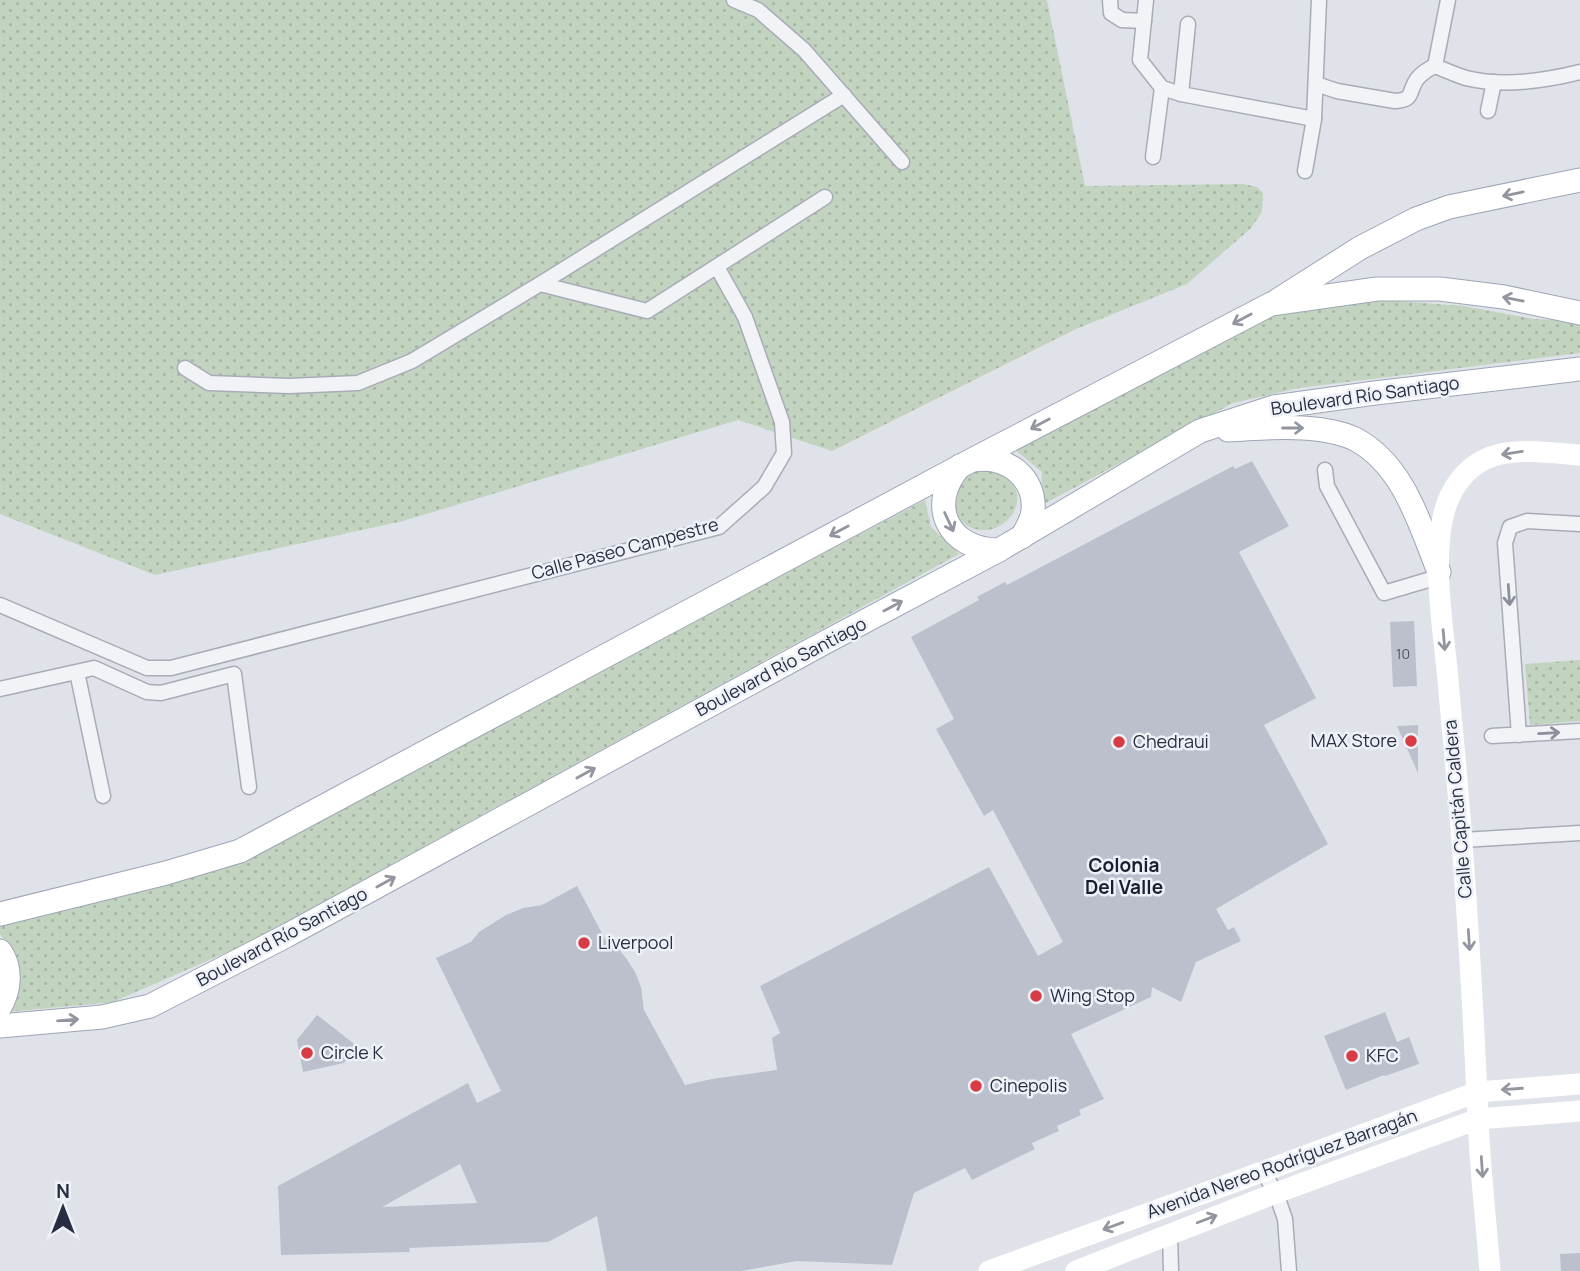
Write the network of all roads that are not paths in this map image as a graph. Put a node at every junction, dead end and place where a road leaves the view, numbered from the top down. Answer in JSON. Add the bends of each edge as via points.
{"nodes":[{"id":1,"x":734,"y":0,"type":"edge"},
{"id":2,"x":1110,"y":0,"type":"edge"},
{"id":3,"x":1146,"y":0,"type":"edge"},
{"id":4,"x":1319,"y":0,"type":"edge"},
{"id":5,"x":1446,"y":0,"type":"edge"},
{"id":6,"x":1144,"y":21,"type":"junction"},
{"id":7,"x":1188,"y":24,"type":"dead end"},
{"id":8,"x":1435,"y":66,"type":"junction"},
{"id":9,"x":1580,"y":72,"type":"edge"},
{"id":10,"x":1494,"y":82,"type":"junction"},
{"id":11,"x":1316,"y":84,"type":"junction"},
{"id":12,"x":1162,"y":88,"type":"junction"},
{"id":13,"x":1181,"y":94,"type":"junction"},
{"id":14,"x":844,"y":95,"type":"junction"},
{"id":15,"x":1488,"y":111,"type":"dead end"},
{"id":16,"x":1314,"y":119,"type":"junction"},
{"id":17,"x":1153,"y":157,"type":"dead end"},
{"id":18,"x":902,"y":162,"type":"dead end"},
{"id":19,"x":1305,"y":171,"type":"dead end"},
{"id":20,"x":1580,"y":180,"type":"edge"},
{"id":21,"x":825,"y":197,"type":"dead end"},
{"id":22,"x":717,"y":267,"type":"junction"},
{"id":23,"x":540,"y":284,"type":"junction"},
{"id":24,"x":1271,"y":304,"type":"junction"},
{"id":25,"x":1580,"y":313,"type":"edge"},
{"id":26,"x":185,"y":368,"type":"dead end"},
{"id":27,"x":1580,"y":369,"type":"edge"},
{"id":28,"x":1200,"y":431,"type":"junction"},
{"id":29,"x":1580,"y":455,"type":"edge"},
{"id":30,"x":966,"y":463,"type":"junction"},
{"id":31,"x":1325,"y":470,"type":"dead end"},
{"id":32,"x":1580,"y":524,"type":"edge"},
{"id":33,"x":1022,"y":537,"type":"junction"},
{"id":34,"x":999,"y":550,"type":"junction"},
{"id":35,"x":1438,"y":575,"type":"junction"},
{"id":36,"x":0,"y":605,"type":"edge"},
{"id":37,"x":77,"y":672,"type":"junction"},
{"id":38,"x":0,"y":689,"type":"edge"},
{"id":39,"x":1580,"y":731,"type":"edge"},
{"id":40,"x":1519,"y":735,"type":"junction"},
{"id":41,"x":1492,"y":736,"type":"dead end"},
{"id":42,"x":249,"y":787,"type":"dead end"},
{"id":43,"x":103,"y":796,"type":"dead end"},
{"id":44,"x":1580,"y":833,"type":"edge"},
{"id":45,"x":1462,"y":840,"type":"junction"},
{"id":46,"x":0,"y":914,"type":"edge"},
{"id":47,"x":0,"y":951,"type":"edge"},
{"id":48,"x":0,"y":1007,"type":"edge"},
{"id":49,"x":0,"y":1026,"type":"edge"},
{"id":50,"x":1580,"y":1084,"type":"edge"},
{"id":51,"x":1477,"y":1092,"type":"junction"},
{"id":52,"x":1580,"y":1111,"type":"edge"},
{"id":53,"x":1478,"y":1119,"type":"junction"},
{"id":54,"x":1263,"y":1172,"type":"junction"},
{"id":55,"x":1276,"y":1193,"type":"junction"},
{"id":56,"x":1170,"y":1234,"type":"junction"},
{"id":57,"x":989,"y":1271,"type":"edge"},
{"id":58,"x":1076,"y":1271,"type":"edge"},
{"id":59,"x":1171,"y":1271,"type":"edge"},
{"id":60,"x":1289,"y":1271,"type":"edge"},
{"id":61,"x":1490,"y":1271,"type":"edge"}],
"edges":[{"from":1,"to":14,"type":"street","via":[[758,10],[804,50]]},
{"from":2,"to":6,"type":"street","via":[[1111,13],[1122,20]]},
{"from":3,"to":6,"type":"street"},
{"from":4,"to":11,"type":"street"},
{"from":5,"to":8,"type":"street"},
{"from":6,"to":12,"type":"street","via":[[1140,60]]},
{"from":7,"to":13,"type":"street"},
{"from":8,"to":10,"type":"street","via":[[1465,78]]},
{"from":8,"to":11,"type":"street","via":[[1414,82],[1405,101]]},
{"from":9,"to":10,"type":"street","via":[[1542,80]]},
{"from":10,"to":15,"type":"street"},
{"from":11,"to":16,"type":"street"},
{"from":12,"to":13,"type":"street"},
{"from":12,"to":17,"type":"street"},
{"from":13,"to":16,"type":"street"},
{"from":14,"to":18,"type":"street"},
{"from":14,"to":23,"type":"street"},
{"from":16,"to":19,"type":"street"},
{"from":20,"to":24,"type":"main road","one_way":true,"via":[[1416,219]]},
{"from":21,"to":22,"type":"street"},
{"from":22,"to":23,"type":"street","via":[[647,311]]},
{"from":22,"to":36,"type":"street","name":"Calle Paseo Campestre","via":[[749,330],[782,422],[784,453],[764,487],[719,527],[171,668],[147,668]]},
{"from":23,"to":26,"type":"street","via":[[412,361],[358,383],[209,383]]},
{"from":25,"to":24,"type":"main road","one_way":true,"via":[[1440,289],[1377,289]]},
{"from":24,"to":30,"type":"main road","one_way":true},
{"from":27,"to":28,"type":"main road","name":"Boulevard Río Santiago","via":[[1274,407]]},
{"from":28,"to":33,"type":"main road","name":"Boulevard Río Santiago"},
{"from":28,"to":35,"type":"main road","one_way":true,"via":[[1300,428],[1353,438],[1374,451],[1406,491]]},
{"from":29,"to":35,"type":"street","name":"Calle Capitán Caldera","one_way":true,"via":[[1519,451],[1478,463],[1450,496],[1441,525]]},
{"from":30,"to":33,"type":"main road","via":[[999,460],[1021,475],[1033,512]]},
{"from":30,"to":34,"type":"main road","one_way":true,"via":[[945,489],[945,516],[960,539],[985,550]]},
{"from":30,"to":46,"type":"main road","one_way":true,"via":[[240,851]]},
{"from":31,"to":35,"type":"street","via":[[1327,486],[1384,593]]},
{"from":32,"to":40,"type":"street","one_way":true,"via":[[1527,521],[1510,527],[1505,543]]},
{"from":33,"to":34,"type":"main road","name":"Boulevard Río Santiago"},
{"from":49,"to":34,"type":"main road","name":"Boulevard Río Santiago","one_way":true,"via":[[102,1017],[150,1006]]},
{"from":35,"to":45,"type":"street","name":"Calle Capitán Caldera","one_way":true},
{"from":37,"to":38,"type":"street"},
{"from":37,"to":42,"type":"street","via":[[94,668],[147,692],[161,693],[234,674]]},
{"from":37,"to":43,"type":"street"},
{"from":40,"to":39,"type":"street","one_way":true},
{"from":40,"to":41,"type":"street"},
{"from":44,"to":45,"type":"street"},
{"from":45,"to":51,"type":"street","name":"Calle Capitán Caldera","one_way":true},
{"from":47,"to":48,"type":"main road","via":[[9,972]]},
{"from":50,"to":51,"type":"street","name":"Avenida Nereo Rodríguez Barragán","one_way":true},
{"from":51,"to":53,"type":"street","name":"Calle Capitán Caldera"},
{"from":51,"to":54,"type":"street","name":"Avenida Nereo Rodríguez Barragán"},
{"from":52,"to":53,"type":"street","name":"Avenida Nereo Rodríguez Barragán"},
{"from":53,"to":55,"type":"street","name":"Avenida Nereo Rodríguez Barragán"},
{"from":53,"to":61,"type":"street","name":"Calle Capitán Caldera","one_way":true},
{"from":54,"to":55,"type":"street"},
{"from":54,"to":57,"type":"street","name":"Avenida Nereo Rodríguez Barragán","one_way":true},
{"from":56,"to":55,"type":"street","name":"Avenida Nereo Rodríguez Barragán","one_way":true},
{"from":55,"to":60,"type":"street","via":[[1285,1219]]},
{"from":56,"to":58,"type":"street","name":"Avenida Nereo Rodríguez Barragán"},
{"from":56,"to":59,"type":"street"}]}
